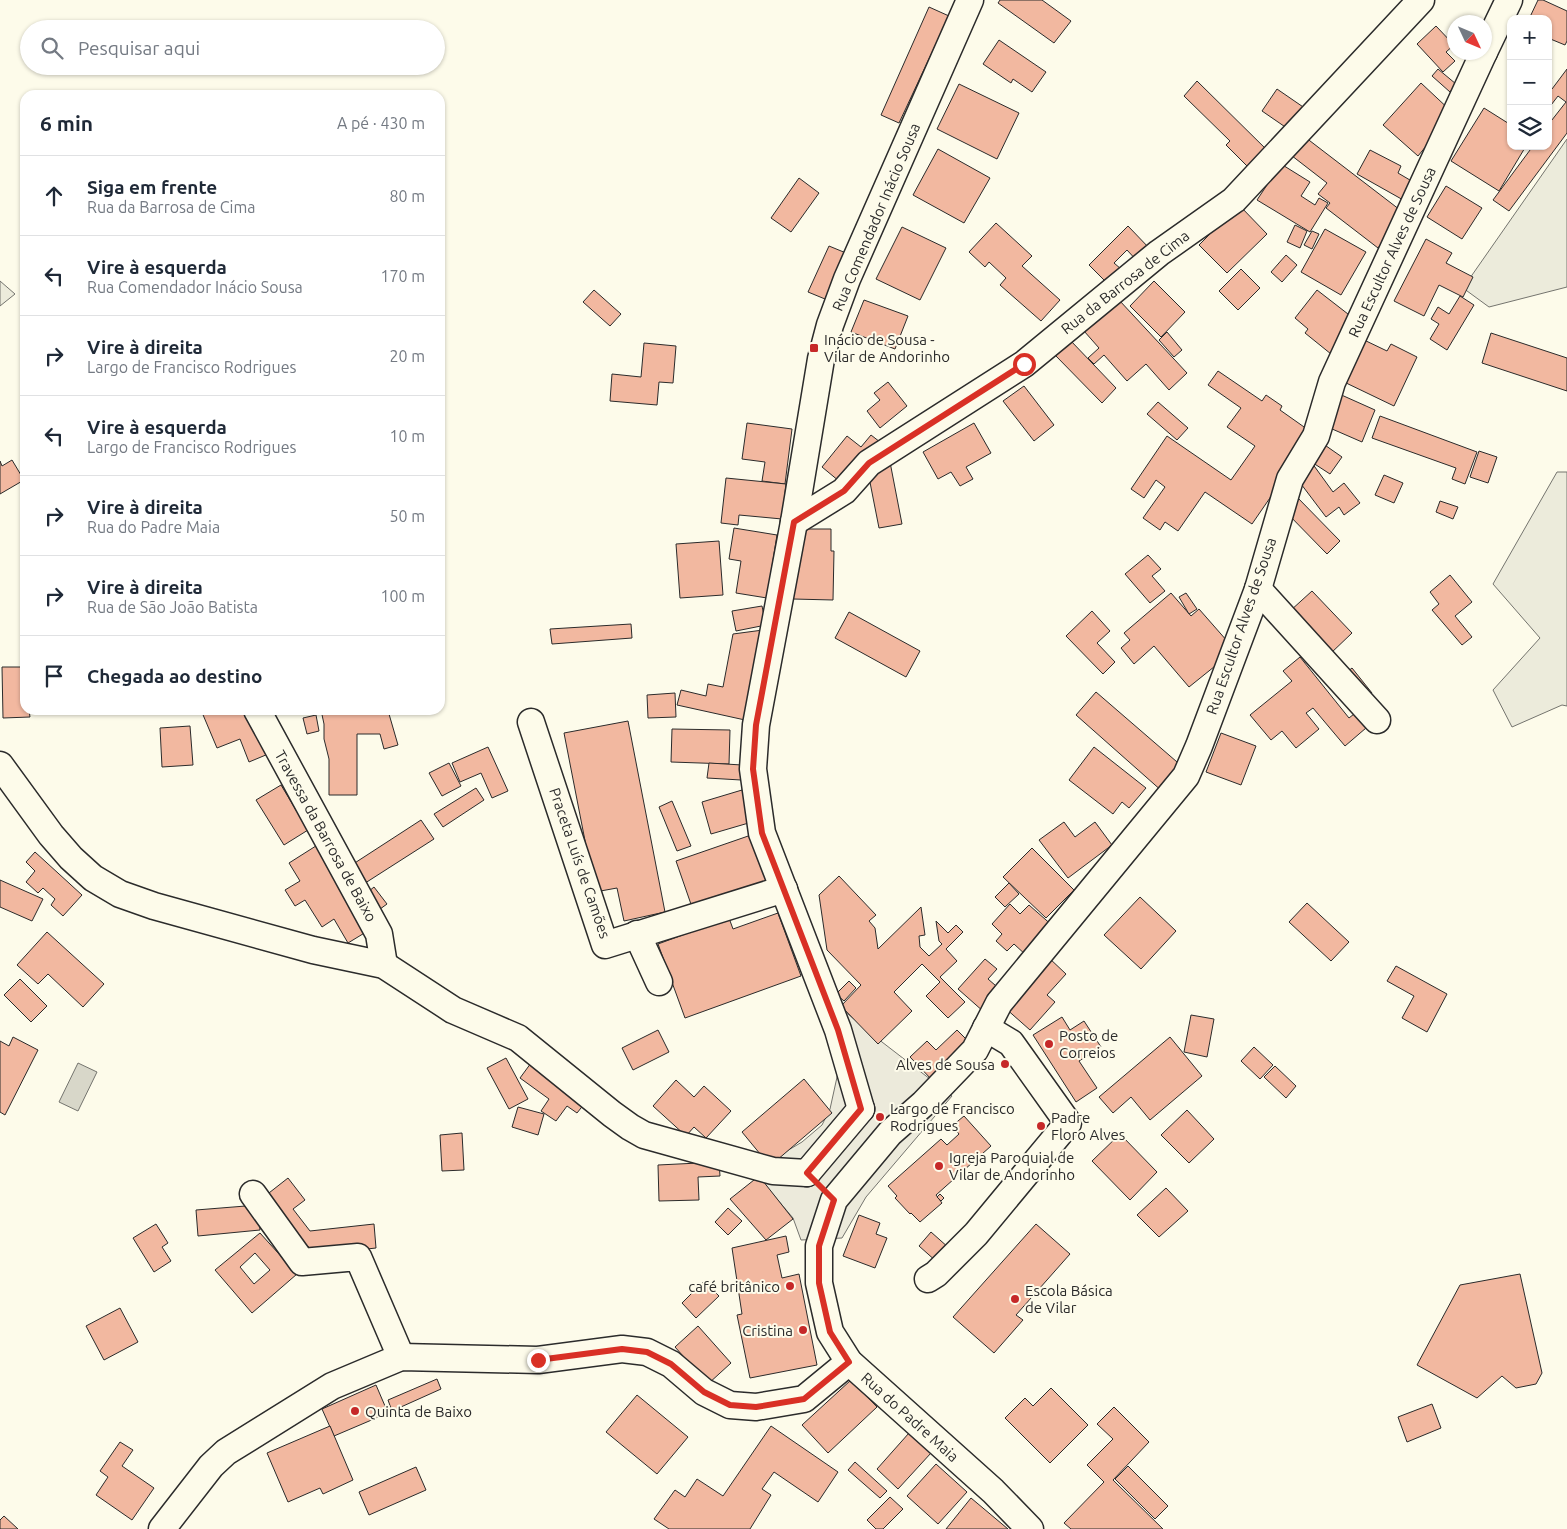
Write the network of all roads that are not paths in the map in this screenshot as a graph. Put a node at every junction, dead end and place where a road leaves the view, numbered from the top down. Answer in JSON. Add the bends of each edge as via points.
{"nodes":[{"id":1,"x":970,"y":0,"type":"edge"},
{"id":2,"x":1421,"y":0,"type":"edge"},
{"id":3,"x":1509,"y":0,"type":"edge"},
{"id":4,"x":1492,"y":35,"type":"edge"},
{"id":5,"x":1480,"y":60,"type":"edge"},
{"id":6,"x":794,"y":522,"type":"junction"},
{"id":7,"x":1258,"y":590,"type":"junction"},
{"id":8,"x":260,"y":715,"type":"edge"},
{"id":9,"x":1376,"y":720,"type":"dead end"},
{"id":10,"x":531,"y":722,"type":"dead end"},
{"id":11,"x":0,"y":765,"type":"edge"},
{"id":12,"x":784,"y":889,"type":"junction"},
{"id":13,"x":642,"y":944,"type":"junction"},
{"id":14,"x":611,"y":959,"type":"dead end"},
{"id":15,"x":384,"y":965,"type":"junction"},
{"id":16,"x":658,"y":982,"type":"dead end"},
{"id":17,"x":986,"y":1028,"type":"junction"},
{"id":18,"x":861,"y":1109,"type":"junction"},
{"id":19,"x":890,"y":1133,"type":"junction"},
{"id":20,"x":807,"y":1173,"type":"junction"},
{"id":21,"x":253,"y":1194,"type":"dead end"},
{"id":22,"x":834,"y":1200,"type":"junction"},
{"id":23,"x":928,"y":1279,"type":"dead end"},
{"id":24,"x":401,"y":1357,"type":"junction"},
{"id":25,"x":849,"y":1362,"type":"junction"},
{"id":26,"x":162,"y":1529,"type":"edge"},
{"id":27,"x":1030,"y":1529,"type":"edge"}],
"edges":[{"from":1,"to":6,"type":"street","name":"Rua Comendador Inácio Sousa","via":[[847,279],[830,325],[814,394]]},
{"from":2,"to":6,"type":"street","name":"Rua da Barrosa de Cima","via":[[1234,200],[1158,253],[1024,364],[869,463],[844,491]]},
{"from":3,"to":4,"type":"street","name":"Rua Escultor Alves de Sousa"},
{"from":5,"to":7,"type":"street","name":"Rua Escultor Alves de Sousa","via":[[1332,382],[1316,436],[1290,479]]},
{"from":6,"to":12,"type":"street","name":"Rua Comendador Inácio Sousa","via":[[753,755],[762,833]]},
{"from":7,"to":9,"type":"street"},
{"from":7,"to":17,"type":"street","name":"Rua Escultor Alves de Sousa","via":[[1186,776],[999,1003]]},
{"from":8,"to":15,"type":"street","name":"Travessa da Barrosa de Baixo","via":[[379,934]]},
{"from":10,"to":13,"type":"street","name":"Praceta Luís de Camões","via":[[605,945]]},
{"from":11,"to":15,"type":"street","via":[[51,835],[72,858],[94,878],[120,894],[303,948]]},
{"from":12,"to":13,"type":"street","name":"Praceta Luís de Camões"},
{"from":12,"to":18,"type":"street","name":"Rua Comendador Inácio Sousa","via":[[838,1030]]},
{"from":13,"to":14,"type":"street"},
{"from":13,"to":16,"type":"street"},
{"from":15,"to":20,"type":"street","via":[[453,1010],[518,1038],[612,1114],[644,1135],[773,1171]]},
{"from":17,"to":19,"type":"street","name":"Rua Escultor Alves de Sousa","via":[[974,1050]]},
{"from":17,"to":23,"type":"street","via":[[1011,1043],[1068,1123],[976,1234]]},
{"from":18,"to":19,"type":"street"},
{"from":18,"to":20,"type":"street"},
{"from":19,"to":22,"type":"street"},
{"from":20,"to":22,"type":"street"},
{"from":21,"to":24,"type":"street","via":[[302,1262],[358,1257]]},
{"from":22,"to":25,"type":"street","name":"Rua do Padre Maia","via":[[819,1246],[819,1283],[830,1332]]},
{"from":24,"to":25,"type":"street","via":[[538,1360],[622,1349],[647,1352],[671,1364],[704,1392],[730,1405],[756,1407],[804,1399]]},
{"from":24,"to":26,"type":"street","via":[[332,1386],[226,1452],[211,1466]]},
{"from":25,"to":27,"type":"street","name":"Rua do Padre Maia","via":[[993,1491]]}]}
